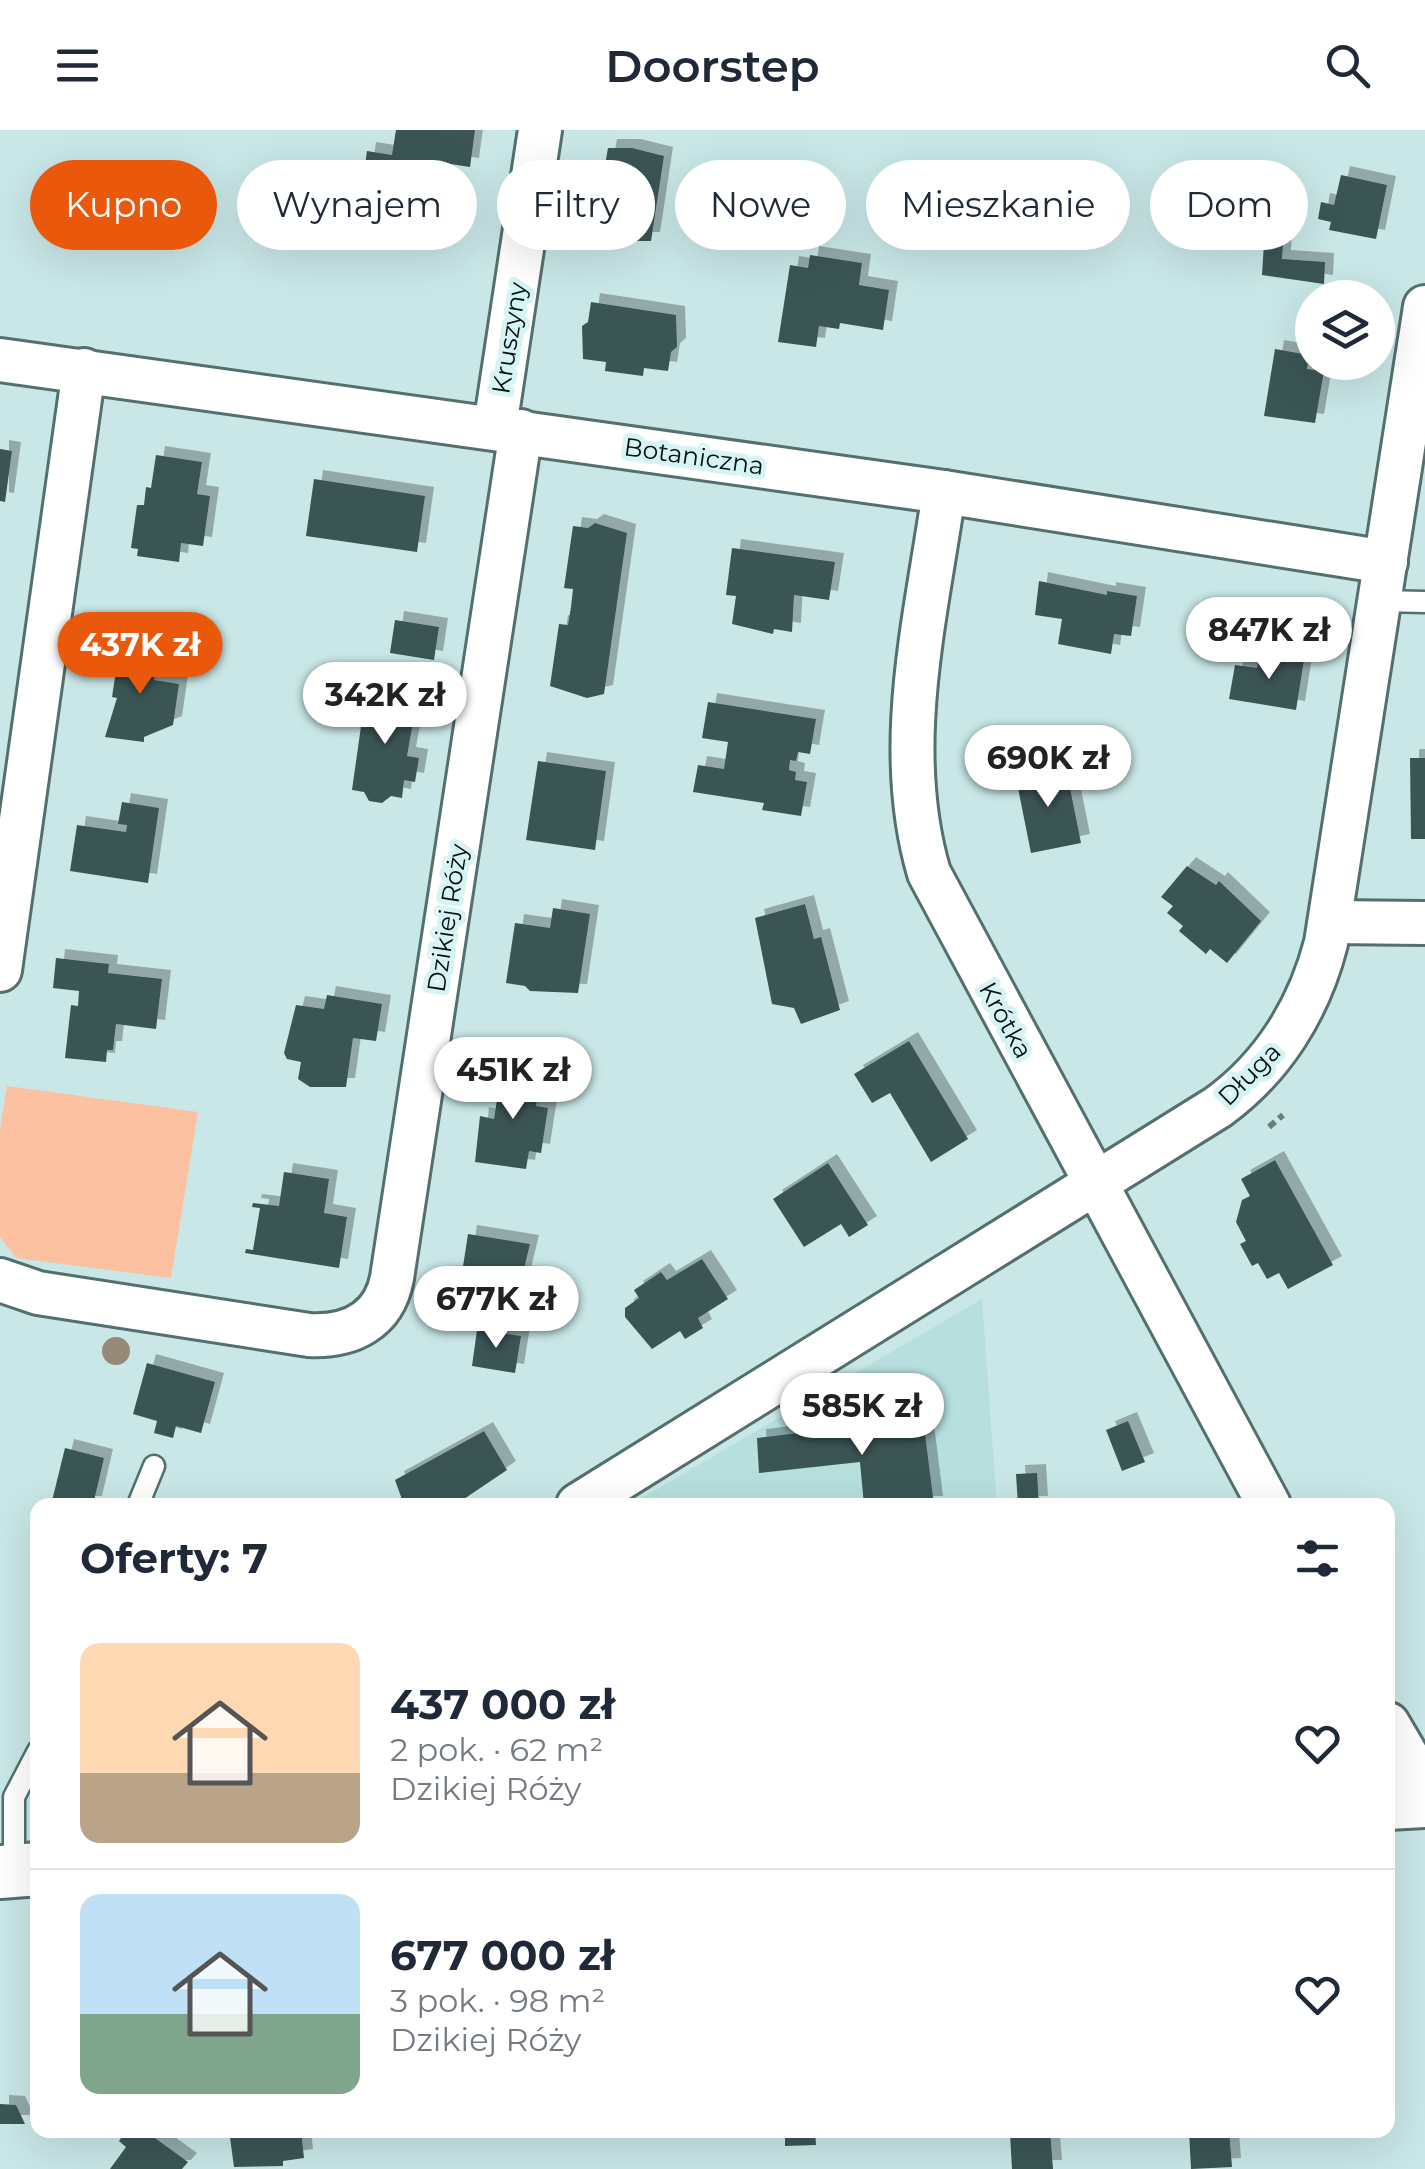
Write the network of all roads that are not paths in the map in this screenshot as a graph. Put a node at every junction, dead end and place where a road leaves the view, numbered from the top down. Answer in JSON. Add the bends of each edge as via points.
{"nodes":[{"id":1,"x":540,"y":130,"type":"edge"},
{"id":2,"x":1425,"y":307,"type":"edge"},
{"id":3,"x":0,"y":360,"type":"edge"},
{"id":4,"x":84,"y":370,"type":"junction"},
{"id":5,"x":508,"y":429,"type":"junction"},
{"id":6,"x":944,"y":492,"type":"junction"},
{"id":7,"x":1383,"y":582,"type":"junction"},
{"id":8,"x":1425,"y":602,"type":"edge"},
{"id":9,"x":1330,"y":922,"type":"junction"},
{"id":10,"x":1425,"y":922,"type":"edge"},
{"id":11,"x":0,"y":970,"type":"edge"},
{"id":12,"x":1096,"y":1185,"type":"junction"},
{"id":13,"x":0,"y":1280,"type":"edge"},
{"id":14,"x":154,"y":1466,"type":"dead end"},
{"id":15,"x":141,"y":1498,"type":"edge"},
{"id":16,"x":589,"y":1498,"type":"edge"},
{"id":17,"x":1264,"y":1498,"type":"edge"},
{"id":18,"x":1395,"y":1736,"type":"edge"},
{"id":19,"x":30,"y":1767,"type":"edge"},
{"id":20,"x":1425,"y":1787,"type":"edge"},
{"id":21,"x":1425,"y":1801,"type":"edge"},
{"id":22,"x":1395,"y":1803,"type":"edge"},
{"id":23,"x":17,"y":1870,"type":"edge"}],
"edges":[{"from":1,"to":5,"type":"street","name":"Kruszyny"},
{"from":2,"to":7,"type":"street","name":"Długa"},
{"from":3,"to":4,"type":"street","name":"Botaniczna"},
{"from":4,"to":5,"type":"street","name":"Botaniczna"},
{"from":4,"to":11,"type":"street"},
{"from":5,"to":6,"type":"street","name":"Botaniczna"},
{"from":5,"to":13,"type":"street","name":"Dzikiej Róży","via":[[384,1304],[348,1332],[309,1335],[38,1293]]},
{"from":6,"to":7,"type":"street","name":"Botaniczna"},
{"from":6,"to":12,"type":"street","name":"Krótka","via":[[911,746],[916,824],[939,898]]},
{"from":7,"to":8,"type":"lane"},
{"from":7,"to":9,"type":"street","name":"Długa"},
{"from":9,"to":10,"type":"street"},
{"from":9,"to":12,"type":"street","name":"Długa","via":[[1308,995],[1263,1066],[1222,1104]]},
{"from":12,"to":16,"type":"street","name":"Długa"},
{"from":12,"to":17,"type":"street","name":"Krótka"},
{"from":14,"to":15,"type":"lane"},
{"from":18,"to":20,"type":"street"},
{"from":19,"to":23,"type":"lane","via":[[14,1798]]},
{"from":21,"to":22,"type":"street"}]}
